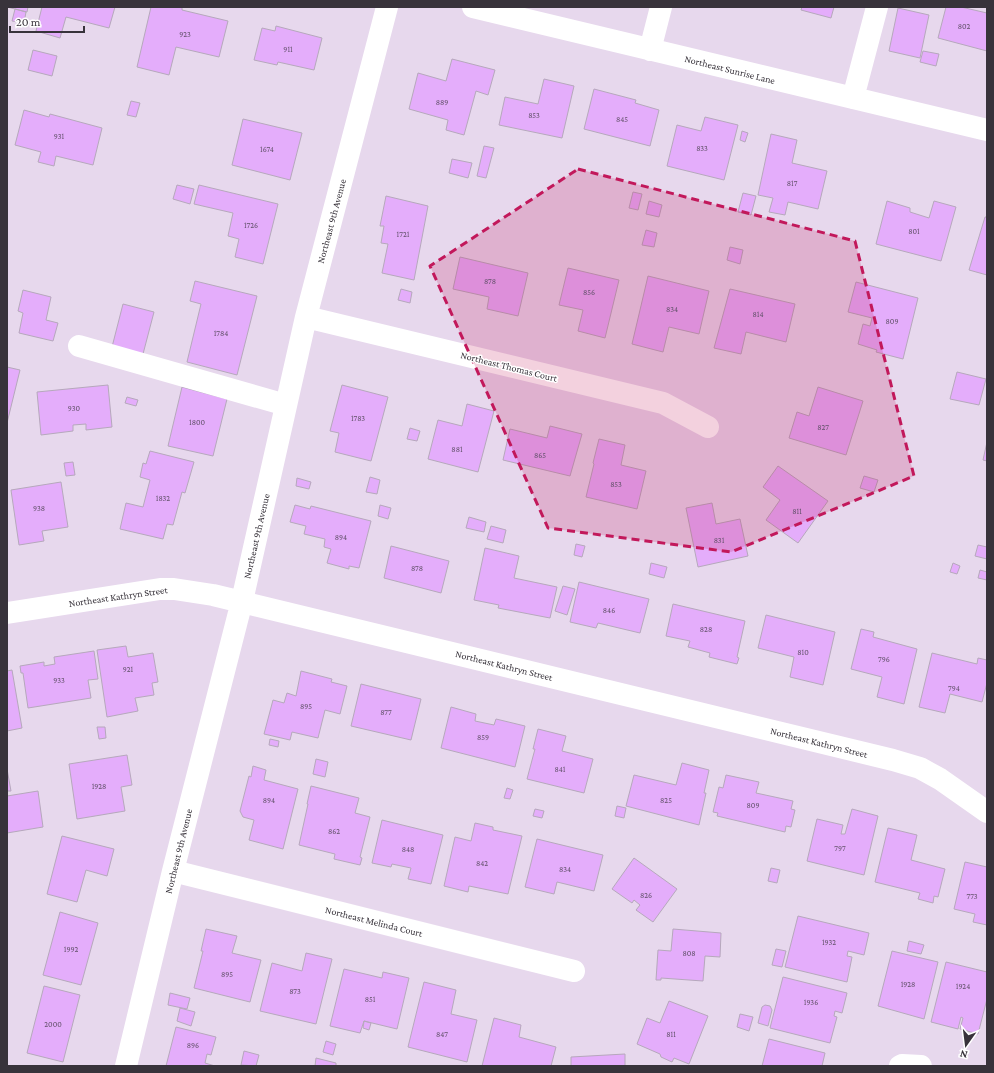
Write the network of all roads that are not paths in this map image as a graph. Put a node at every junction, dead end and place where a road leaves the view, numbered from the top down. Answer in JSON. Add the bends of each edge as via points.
{"nodes":[{"id":1,"x":387,"y":7,"type":"edge"},
{"id":2,"x":473,"y":7,"type":"edge"},
{"id":3,"x":661,"y":7,"type":"edge"},
{"id":4,"x":877,"y":7,"type":"edge"},
{"id":5,"x":650,"y":50,"type":"junction"},
{"id":6,"x":853,"y":98,"type":"junction"},
{"id":7,"x":987,"y":130,"type":"edge"},
{"id":8,"x":306,"y":317,"type":"junction"},
{"id":9,"x":79,"y":346,"type":"dead end"},
{"id":10,"x":286,"y":405,"type":"junction"},
{"id":11,"x":708,"y":427,"type":"dead end"},
{"id":12,"x":242,"y":601,"type":"junction"},
{"id":13,"x":7,"y":613,"type":"edge"},
{"id":14,"x":987,"y":812,"type":"edge"},
{"id":15,"x":173,"y":871,"type":"junction"},
{"id":16,"x":574,"y":971,"type":"dead end"},
{"id":17,"x":126,"y":1066,"type":"edge"},
{"id":18,"x":900,"y":1066,"type":"edge"},
{"id":19,"x":921,"y":1066,"type":"edge"}],
"edges":[{"from":1,"to":8,"type":"street","name":"Northeast 9th Avenue"},
{"from":2,"to":5,"type":"street","name":"Northeast Sunrise Lane"},
{"from":3,"to":5,"type":"street"},
{"from":4,"to":6,"type":"street"},
{"from":5,"to":6,"type":"street","name":"Northeast Sunrise Lane"},
{"from":6,"to":7,"type":"street","name":"Northeast Sunrise Lane"},
{"from":8,"to":10,"type":"street","name":"Northeast 9th Avenue"},
{"from":8,"to":11,"type":"street","name":"Northeast Thomas Court","via":[[663,403]]},
{"from":9,"to":10,"type":"street"},
{"from":10,"to":12,"type":"street","name":"Northeast 9th Avenue"},
{"from":12,"to":13,"type":"street","name":"Northeast Kathryn Street","via":[[193,591],[160,589]]},
{"from":12,"to":14,"type":"street","name":"Northeast Kathryn Street","via":[[894,760],[920,768],[940,779]]},
{"from":12,"to":15,"type":"street","name":"Northeast 9th Avenue"},
{"from":15,"to":16,"type":"street","name":"Northeast Melinda Court"},
{"from":15,"to":17,"type":"street","name":"Northeast 9th Avenue"},
{"from":18,"to":19,"type":"street"}]}
